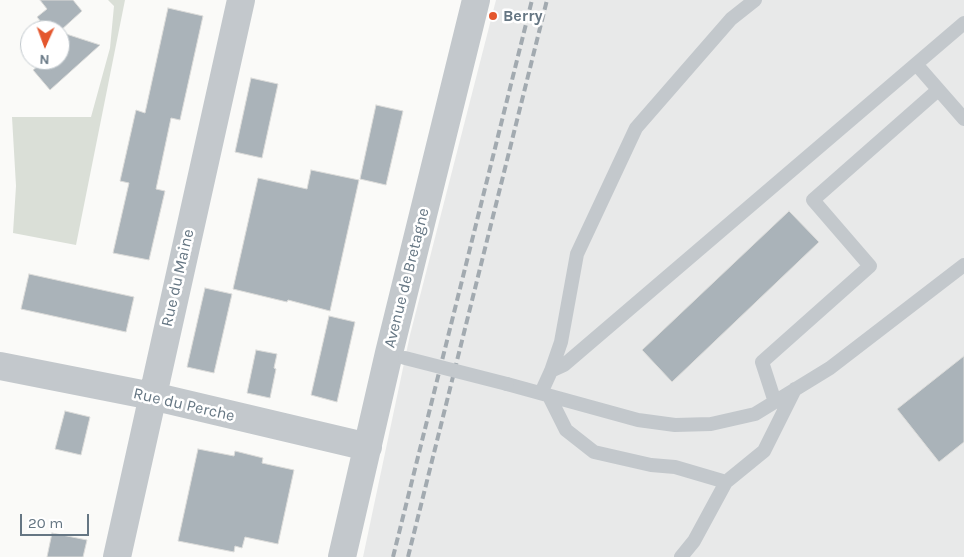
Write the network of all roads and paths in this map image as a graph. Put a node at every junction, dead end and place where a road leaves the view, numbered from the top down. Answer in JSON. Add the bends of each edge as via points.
{"nodes":[{"id":1,"x":241,"y":0,"type":"edge"},
{"id":2,"x":476,"y":0,"type":"edge"},
{"id":3,"x":755,"y":0,"type":"edge"},
{"id":4,"x":964,"y":23,"type":"edge"},
{"id":5,"x":916,"y":64,"type":"junction"},
{"id":6,"x":938,"y":90,"type":"junction"},
{"id":7,"x":964,"y":119,"type":"edge"},
{"id":8,"x":964,"y":265,"type":"edge"},
{"id":9,"x":397,"y":355,"type":"junction"},
{"id":10,"x":0,"y":366,"type":"edge"},
{"id":11,"x":551,"y":371,"type":"junction"},
{"id":12,"x":795,"y":389,"type":"junction"},
{"id":13,"x":545,"y":395,"type":"junction"},
{"id":14,"x":152,"y":396,"type":"junction"},
{"id":15,"x":775,"y":402,"type":"junction"},
{"id":16,"x":368,"y":448,"type":"junction"},
{"id":17,"x":726,"y":482,"type":"junction"},
{"id":18,"x":117,"y":557,"type":"edge"},
{"id":19,"x":342,"y":557,"type":"edge"},
{"id":20,"x":681,"y":557,"type":"edge"}],
"edges":[{"from":1,"to":14,"type":"street","name":"Rue du Maine"},
{"from":2,"to":9,"type":"street","name":"Avenue de Bretagne"},
{"from":3,"to":11,"type":"lane","via":[[731,19],[636,128],[577,254],[562,342]]},
{"from":4,"to":5,"type":"lane"},
{"from":5,"to":6,"type":"lane"},
{"from":5,"to":11,"type":"lane","via":[[564,365]]},
{"from":6,"to":7,"type":"lane"},
{"from":6,"to":15,"type":"lane","via":[[813,200],[870,266],[762,362]]},
{"from":8,"to":12,"type":"lane","via":[[830,368]]},
{"from":9,"to":13,"type":"lane","bridge":true},
{"from":9,"to":16,"type":"street","name":"Avenue de Bretagne"},
{"from":10,"to":14,"type":"street","name":"Rue du Perche"},
{"from":11,"to":13,"type":"lane"},
{"from":12,"to":15,"type":"lane"},
{"from":12,"to":17,"type":"lane","via":[[764,451]]},
{"from":13,"to":15,"type":"lane","via":[[638,420],[675,425],[711,424],[755,414]]},
{"from":13,"to":17,"type":"lane","via":[[566,430],[594,452],[674,467]]},
{"from":14,"to":16,"type":"street","name":"Rue du Perche"},
{"from":14,"to":18,"type":"street","name":"Rue du Maine"},
{"from":16,"to":19,"type":"street","name":"Avenue de Bretagne"},
{"from":17,"to":20,"type":"lane","via":[[694,541]]}]}
